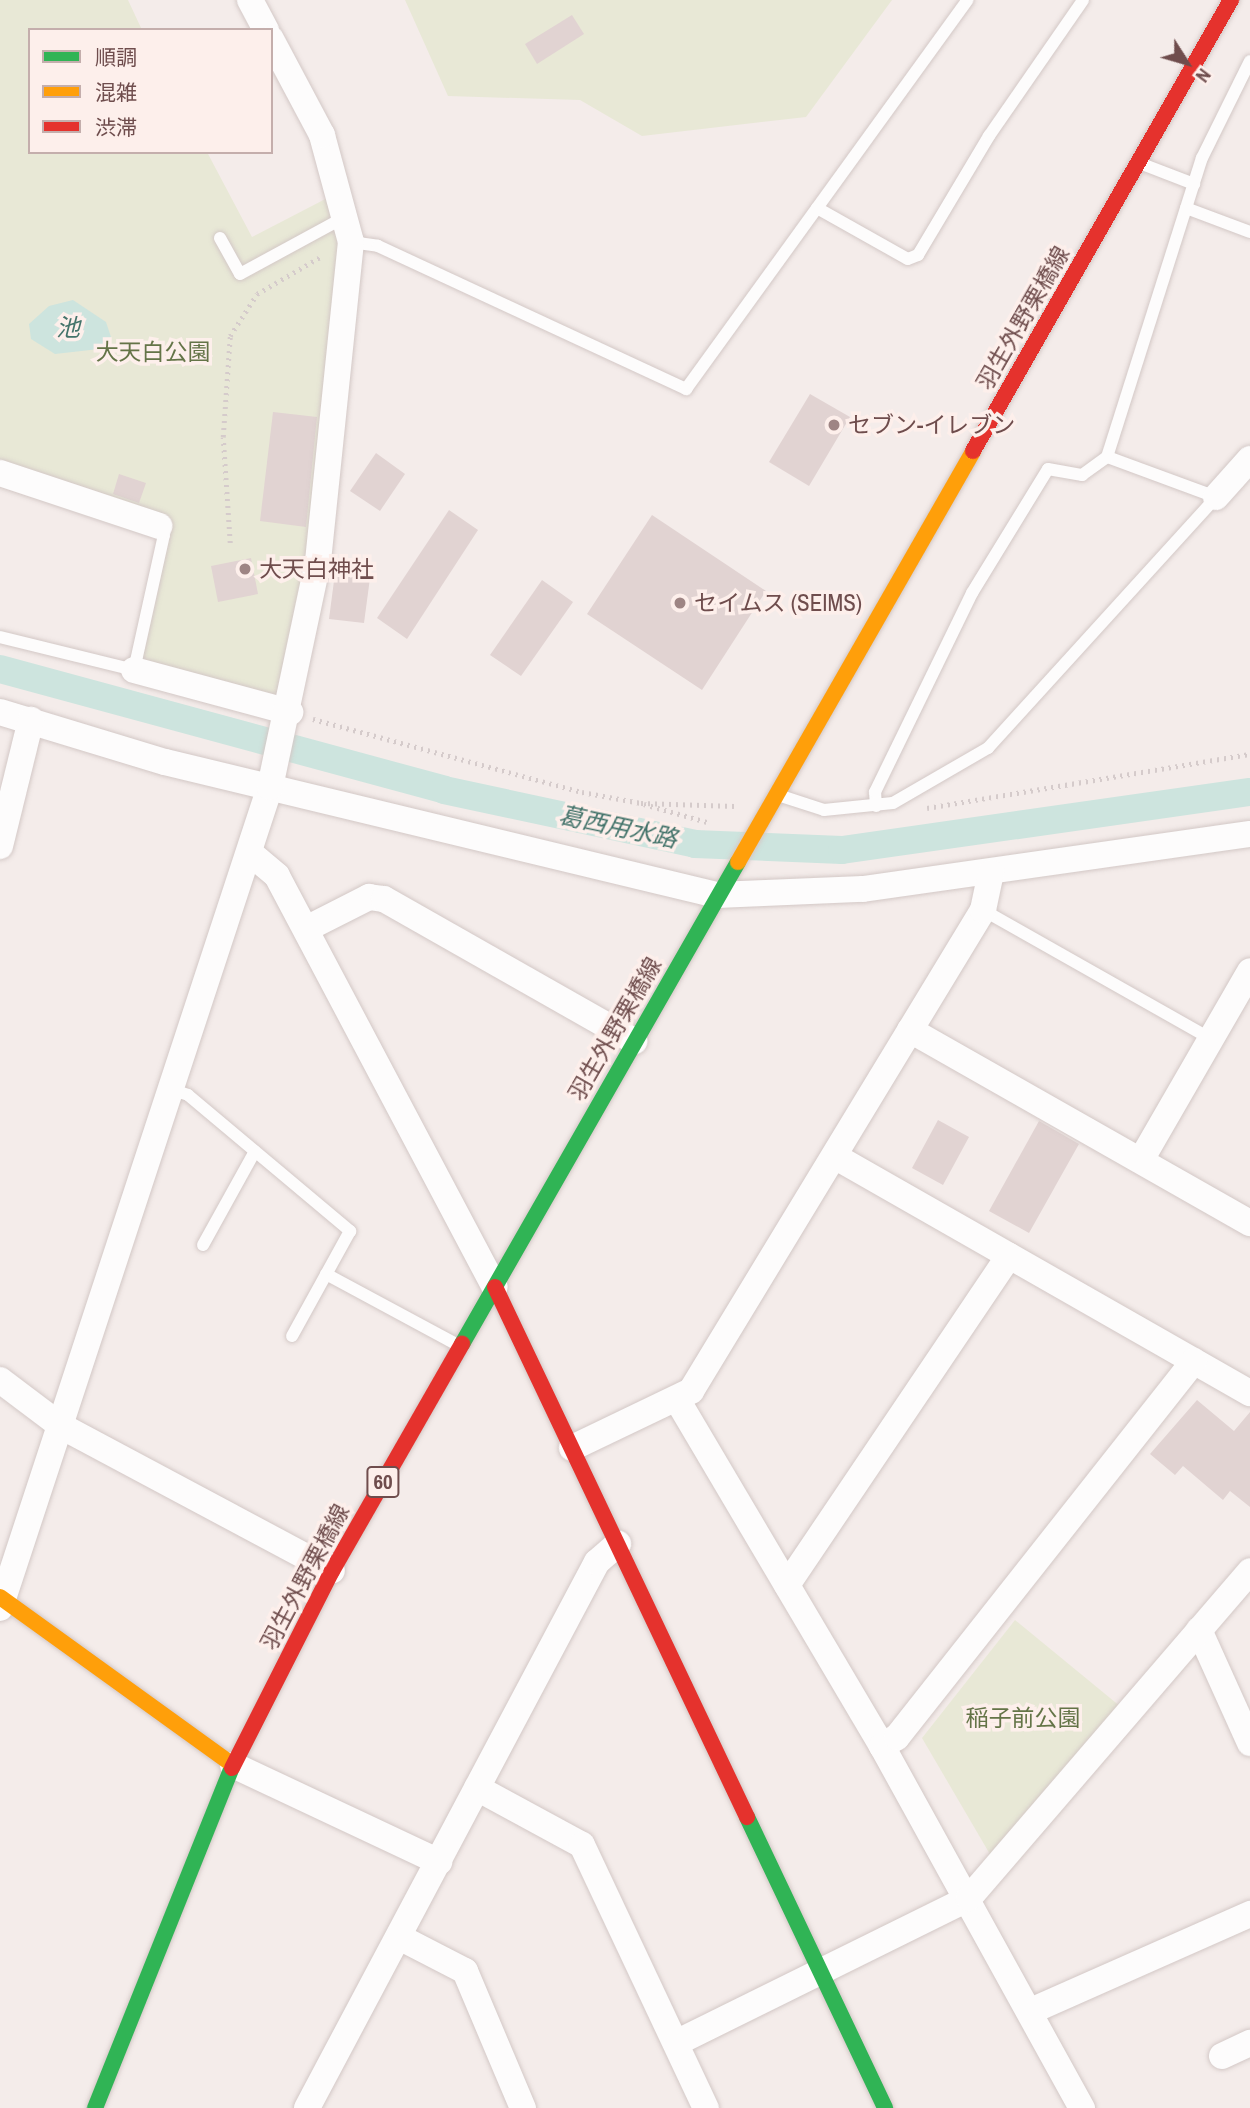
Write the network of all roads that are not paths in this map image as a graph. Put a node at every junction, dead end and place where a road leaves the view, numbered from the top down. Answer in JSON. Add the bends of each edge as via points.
{"nodes":[{"id":1,"x":250,"y":0,"type":"edge"},
{"id":2,"x":968,"y":0,"type":"edge"},
{"id":3,"x":1083,"y":0,"type":"edge"},
{"id":4,"x":1231,"y":0,"type":"edge"},
{"id":5,"x":265,"y":28,"type":"edge"},
{"id":6,"x":273,"y":43,"type":"edge"},
{"id":7,"x":1250,"y":61,"type":"edge"},
{"id":8,"x":1138,"y":162,"type":"junction"},
{"id":9,"x":1194,"y":184,"type":"junction"},
{"id":10,"x":817,"y":208,"type":"junction"},
{"id":11,"x":1186,"y":208,"type":"junction"},
{"id":12,"x":349,"y":229,"type":"junction"},
{"id":13,"x":1250,"y":232,"type":"edge"},
{"id":14,"x":220,"y":238,"type":"dead end"},
{"id":15,"x":1107,"y":457,"type":"junction"},
{"id":16,"x":1250,"y":459,"type":"edge"},
{"id":17,"x":0,"y":473,"type":"edge"},
{"id":18,"x":1216,"y":497,"type":"junction"},
{"id":19,"x":159,"y":526,"type":"joint"},
{"id":20,"x":0,"y":636,"type":"edge"},
{"id":21,"x":134,"y":670,"type":"junction"},
{"id":22,"x":0,"y":712,"type":"edge"},
{"id":23,"x":294,"y":717,"type":"junction"},
{"id":24,"x":31,"y":720,"type":"junction"},
{"id":25,"x":272,"y":780,"type":"junction"},
{"id":26,"x":775,"y":793,"type":"junction"},
{"id":27,"x":876,"y":806,"type":"junction"},
{"id":28,"x":1250,"y":834,"type":"edge"},
{"id":29,"x":0,"y":846,"type":"edge"},
{"id":30,"x":250,"y":853,"type":"junction"},
{"id":31,"x":991,"y":873,"type":"junction"},
{"id":32,"x":721,"y":888,"type":"junction"},
{"id":33,"x":983,"y":910,"type":"junction"},
{"id":34,"x":306,"y":929,"type":"junction"},
{"id":35,"x":1250,"y":971,"type":"edge"},
{"id":36,"x":910,"y":1030,"type":"junction"},
{"id":37,"x":1211,"y":1039,"type":"junction"},
{"id":38,"x":634,"y":1041,"type":"junction"},
{"id":39,"x":170,"y":1089,"type":"junction"},
{"id":40,"x":254,"y":1151,"type":"junction"},
{"id":41,"x":836,"y":1157,"type":"junction"},
{"id":42,"x":1141,"y":1160,"type":"junction"},
{"id":43,"x":1250,"y":1223,"type":"edge"},
{"id":44,"x":203,"y":1245,"type":"dead end"},
{"id":45,"x":1009,"y":1256,"type":"junction"},
{"id":46,"x":326,"y":1274,"type":"junction"},
{"id":47,"x":495,"y":1287,"type":"junction"},
{"id":48,"x":292,"y":1336,"type":"dead end"},
{"id":49,"x":461,"y":1346,"type":"junction"},
{"id":50,"x":1194,"y":1361,"type":"junction"},
{"id":51,"x":0,"y":1380,"type":"edge"},
{"id":52,"x":1250,"y":1392,"type":"edge"},
{"id":53,"x":678,"y":1401,"type":"junction"},
{"id":54,"x":61,"y":1426,"type":"junction"},
{"id":55,"x":572,"y":1448,"type":"junction"},
{"id":56,"x":618,"y":1544,"type":"junction"},
{"id":57,"x":332,"y":1571,"type":"junction"},
{"id":58,"x":1250,"y":1571,"type":"edge"},
{"id":59,"x":787,"y":1585,"type":"junction"},
{"id":60,"x":1,"y":1602,"type":"edge"},
{"id":61,"x":1199,"y":1630,"type":"junction"},
{"id":62,"x":1250,"y":1743,"type":"edge"},
{"id":63,"x":882,"y":1746,"type":"junction"},
{"id":64,"x":233,"y":1765,"type":"junction"},
{"id":65,"x":477,"y":1788,"type":"junction"},
{"id":66,"x":439,"y":1862,"type":"junction"},
{"id":67,"x":969,"y":1898,"type":"junction"},
{"id":68,"x":1248,"y":1920,"type":"edge"},
{"id":69,"x":401,"y":1938,"type":"junction"},
{"id":70,"x":820,"y":1971,"type":"junction"},
{"id":71,"x":1031,"y":2011,"type":"junction"},
{"id":72,"x":676,"y":2043,"type":"junction"},
{"id":73,"x":1250,"y":2043,"type":"edge"},
{"id":74,"x":1222,"y":2056,"type":"dead end"},
{"id":75,"x":95,"y":2108,"type":"edge"},
{"id":76,"x":307,"y":2108,"type":"edge"},
{"id":77,"x":523,"y":2108,"type":"edge"},
{"id":78,"x":706,"y":2108,"type":"edge"},
{"id":79,"x":885,"y":2108,"type":"edge"},
{"id":80,"x":1082,"y":2108,"type":"edge"}],
"edges":[{"from":1,"to":5,"type":"street"},
{"from":2,"to":10,"type":"lane"},
{"from":3,"to":10,"type":"lane","via":[[981,148],[918,255],[908,259]]},
{"from":4,"to":8,"type":"main road","name":"羽生外野栗橋線","number":"60"},
{"from":6,"to":12,"type":"street","via":[[322,135]]},
{"from":7,"to":9,"type":"lane"},
{"from":8,"to":9,"type":"lane"},
{"from":8,"to":26,"type":"main road","name":"羽生外野栗橋線","number":"60"},
{"from":9,"to":11,"type":"lane"},
{"from":10,"to":12,"type":"lane","via":[[686,389]]},
{"from":11,"to":13,"type":"lane"},
{"from":11,"to":15,"type":"lane"},
{"from":12,"to":14,"type":"lane","via":[[240,274]]},
{"from":12,"to":23,"type":"street","via":[[318,561]]},
{"from":15,"to":18,"type":"lane"},
{"from":15,"to":27,"type":"lane","via":[[1092,472],[1048,469],[1040,480],[972,593],[875,792]]},
{"from":16,"to":18,"type":"street"},
{"from":17,"to":19,"type":"street"},
{"from":18,"to":27,"type":"lane","via":[[988,748],[915,793]]},
{"from":19,"to":21,"type":"lane","via":[[164,535]]},
{"from":20,"to":21,"type":"lane"},
{"from":21,"to":23,"type":"street"},
{"from":22,"to":24,"type":"street"},
{"from":23,"to":25,"type":"street"},
{"from":24,"to":25,"type":"street"},
{"from":24,"to":29,"type":"street"},
{"from":25,"to":30,"type":"street"},
{"from":25,"to":32,"type":"street"},
{"from":26,"to":27,"type":"lane","via":[[811,808]]},
{"from":26,"to":32,"type":"main road","name":"羽生外野栗橋線","number":"60"},
{"from":28,"to":31,"type":"street"},
{"from":30,"to":34,"type":"street","via":[[276,876]]},
{"from":30,"to":39,"type":"street"},
{"from":31,"to":32,"type":"street","via":[[863,889]]},
{"from":31,"to":33,"type":"street"},
{"from":32,"to":38,"type":"main road","name":"羽生外野栗橋線","number":"60"},
{"from":33,"to":36,"type":"street"},
{"from":33,"to":37,"type":"lane"},
{"from":34,"to":38,"type":"street","via":[[369,897],[384,898]]},
{"from":34,"to":47,"type":"street"},
{"from":35,"to":37,"type":"street"},
{"from":36,"to":41,"type":"street"},
{"from":36,"to":42,"type":"street"},
{"from":37,"to":42,"type":"street"},
{"from":38,"to":47,"type":"main road","name":"羽生外野栗橋線","number":"60"},
{"from":39,"to":40,"type":"lane","via":[[188,1096]]},
{"from":39,"to":54,"type":"street"},
{"from":40,"to":44,"type":"lane"},
{"from":40,"to":46,"type":"lane","via":[[351,1231]]},
{"from":41,"to":45,"type":"street"},
{"from":41,"to":53,"type":"street"},
{"from":42,"to":43,"type":"street"},
{"from":45,"to":50,"type":"street"},
{"from":45,"to":59,"type":"street"},
{"from":46,"to":48,"type":"lane"},
{"from":46,"to":49,"type":"lane"},
{"from":47,"to":49,"type":"main road","name":"羽生外野栗橋線","number":"60"},
{"from":47,"to":55,"type":"main road"},
{"from":49,"to":57,"type":"main road","name":"羽生外野栗橋線","number":"60"},
{"from":50,"to":52,"type":"street"},
{"from":50,"to":63,"type":"street","via":[[897,1737]]},
{"from":51,"to":54,"type":"street"},
{"from":53,"to":55,"type":"street"},
{"from":53,"to":59,"type":"street"},
{"from":54,"to":57,"type":"street"},
{"from":54,"to":60,"type":"street"},
{"from":55,"to":56,"type":"main road"},
{"from":56,"to":65,"type":"street","via":[[597,1562]]},
{"from":56,"to":70,"type":"main road"},
{"from":57,"to":64,"type":"main road","name":"羽生外野栗橋線","number":"60"},
{"from":58,"to":61,"type":"street"},
{"from":59,"to":63,"type":"street"},
{"from":60,"to":64,"type":"main road"},
{"from":61,"to":62,"type":"street"},
{"from":61,"to":67,"type":"street"},
{"from":63,"to":67,"type":"street"},
{"from":64,"to":66,"type":"street"},
{"from":64,"to":75,"type":"main road","name":"羽生外野栗橋線","number":"60"},
{"from":65,"to":66,"type":"street"},
{"from":65,"to":72,"type":"street","via":[[582,1845]]},
{"from":66,"to":69,"type":"street"},
{"from":67,"to":70,"type":"street"},
{"from":67,"to":71,"type":"street"},
{"from":68,"to":71,"type":"street"},
{"from":69,"to":76,"type":"street"},
{"from":69,"to":77,"type":"street","via":[[465,1970]]},
{"from":70,"to":72,"type":"street"},
{"from":70,"to":79,"type":"main road"},
{"from":71,"to":80,"type":"street"},
{"from":72,"to":78,"type":"street"},
{"from":73,"to":74,"type":"street"}]}
